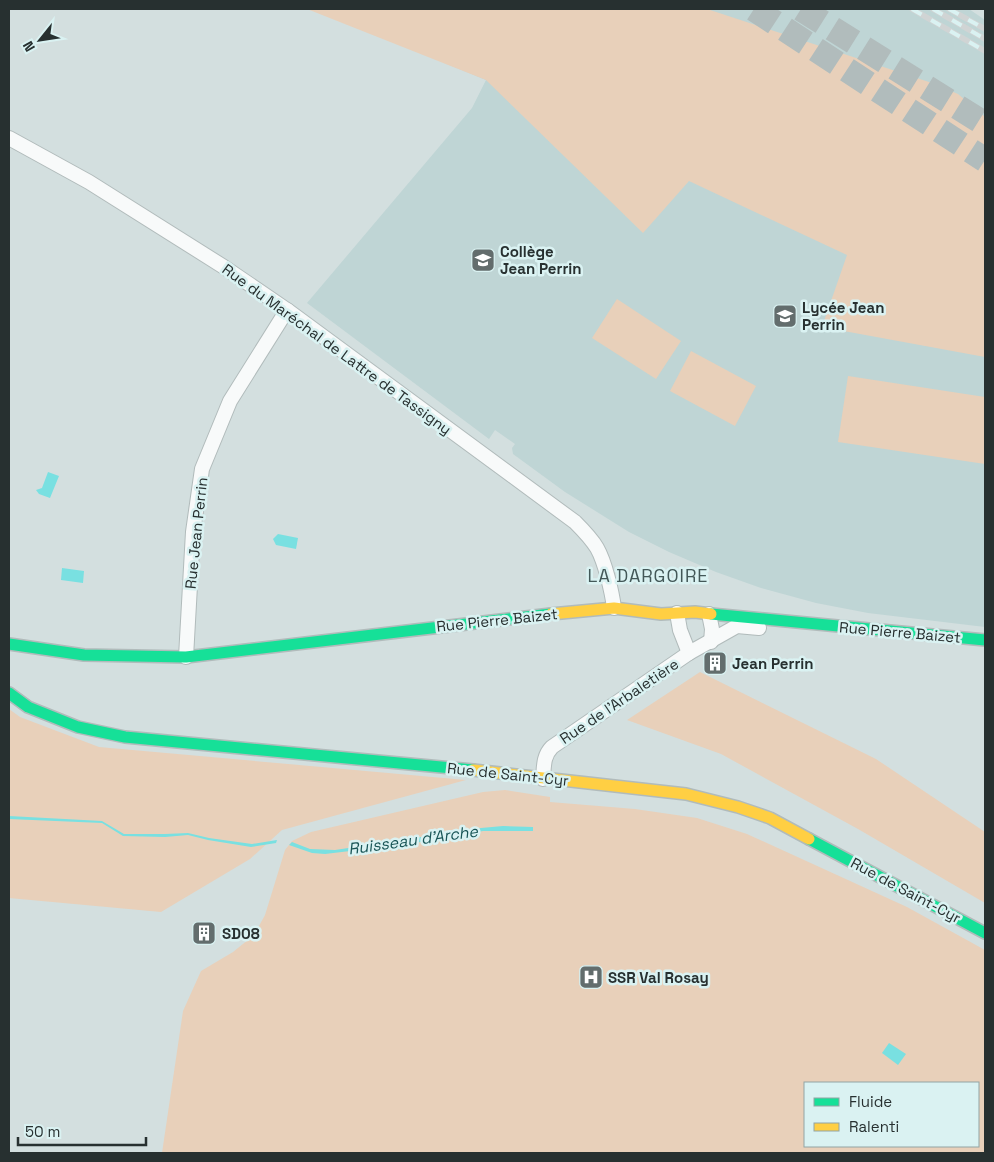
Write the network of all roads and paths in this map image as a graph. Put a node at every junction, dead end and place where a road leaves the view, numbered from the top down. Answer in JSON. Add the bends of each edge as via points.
{"nodes":[{"id":1,"x":9,"y":138,"type":"edge"},
{"id":2,"x":287,"y":310,"type":"junction"},
{"id":3,"x":614,"y":608,"type":"junction"},
{"id":4,"x":678,"y":614,"type":"junction"},
{"id":5,"x":709,"y":614,"type":"junction"},
{"id":6,"x":783,"y":622,"type":"junction"},
{"id":7,"x":985,"y":640,"type":"edge"},
{"id":8,"x":711,"y":642,"type":"junction"},
{"id":9,"x":9,"y":644,"type":"edge"},
{"id":10,"x":689,"y":653,"type":"junction"},
{"id":11,"x":186,"y":657,"type":"junction"},
{"id":12,"x":9,"y":693,"type":"edge"},
{"id":13,"x":543,"y":779,"type":"junction"},
{"id":14,"x":985,"y":933,"type":"edge"}],
"edges":[{"from":1,"to":2,"type":"street","name":"Rue du Maréchal de Lattre de Tassigny","via":[[89,182]]},
{"from":2,"to":3,"type":"street","name":"Rue du Maréchal de Lattre de Tassigny","via":[[575,522],[598,550]]},
{"from":2,"to":11,"type":"street","name":"Rue Jean Perrin","via":[[230,401],[202,469],[193,532]]},
{"from":3,"to":4,"type":"main road","name":"Rue Pierre Baizet"},
{"from":3,"to":11,"type":"main road","name":"Rue Pierre Baizet"},
{"from":4,"to":5,"type":"main road","name":"Rue Pierre Baizet"},
{"from":4,"to":10,"type":"street"},
{"from":5,"to":6,"type":"main road","name":"Rue Pierre Baizet"},
{"from":5,"to":8,"type":"street"},
{"from":6,"to":7,"type":"main road","name":"Rue Pierre Baizet"},
{"from":6,"to":8,"type":"street","name":"Rue de l'Arbaletière","via":[[768,628],[737,626]]},
{"from":8,"to":10,"type":"street","name":"Rue de l'Arbaletière"},
{"from":9,"to":11,"type":"main road","name":"Rue Pierre Baizet","via":[[84,655]]},
{"from":10,"to":13,"type":"street","name":"Rue de l'Arbaletière","via":[[552,747],[544,758]]},
{"from":12,"to":13,"type":"main road","name":"Rue de Saint-Cyr","via":[[28,707],[78,727],[125,737]]},
{"from":13,"to":14,"type":"main road","name":"Rue de Saint-Cyr","via":[[686,794],[770,818]]}]}
